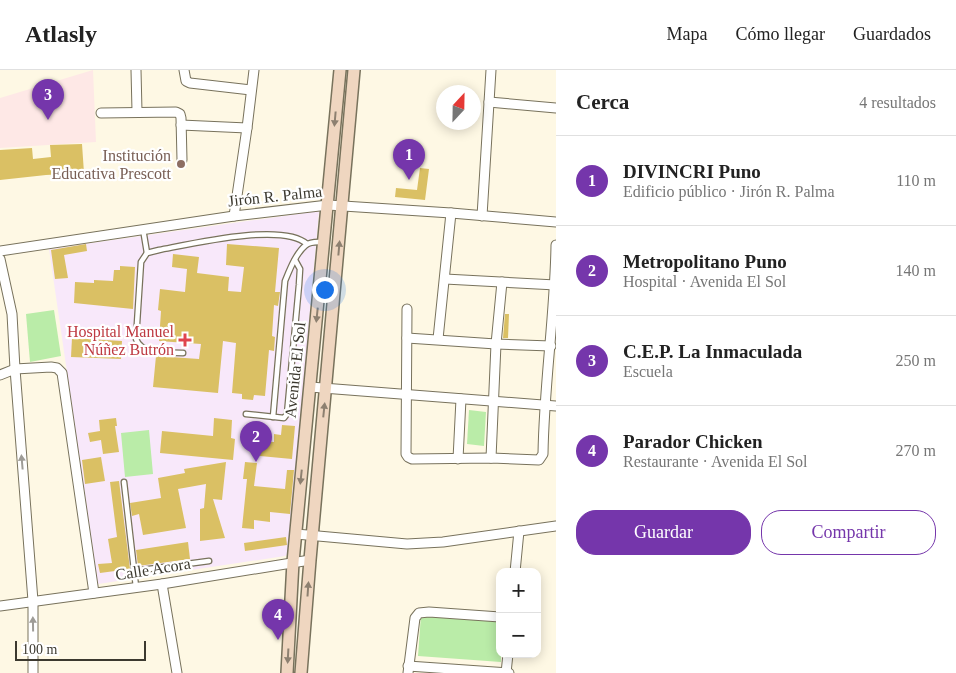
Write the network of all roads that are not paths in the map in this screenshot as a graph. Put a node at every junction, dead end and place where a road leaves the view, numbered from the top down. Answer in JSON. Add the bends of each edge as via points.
{"nodes":[{"id":1,"x":136,"y":70,"type":"edge"},
{"id":2,"x":184,"y":70,"type":"edge"},
{"id":3,"x":254,"y":70,"type":"edge"},
{"id":4,"x":340,"y":70,"type":"edge"},
{"id":5,"x":354,"y":70,"type":"edge"},
{"id":6,"x":491,"y":70,"type":"edge"},
{"id":7,"x":252,"y":90,"type":"junction"},
{"id":8,"x":489,"y":102,"type":"junction"},
{"id":9,"x":556,"y":108,"type":"edge"},
{"id":10,"x":137,"y":111,"type":"junction"},
{"id":11,"x":101,"y":113,"type":"dead end"},
{"id":12,"x":182,"y":125,"type":"junction"},
{"id":13,"x":247,"y":128,"type":"junction"},
{"id":14,"x":182,"y":160,"type":"dead end"},
{"id":15,"x":328,"y":205,"type":"junction"},
{"id":16,"x":342,"y":206,"type":"junction"},
{"id":17,"x":451,"y":213,"type":"junction"},
{"id":18,"x":234,"y":216,"type":"junction"},
{"id":19,"x":482,"y":216,"type":"junction"},
{"id":20,"x":556,"y":222,"type":"edge"},
{"id":21,"x":143,"y":230,"type":"junction"},
{"id":22,"x":324,"y":242,"type":"junction"},
{"id":23,"x":307,"y":244,"type":"junction"},
{"id":24,"x":556,"y":245,"type":"edge"},
{"id":25,"x":0,"y":251,"type":"edge"},
{"id":26,"x":147,"y":253,"type":"junction"},
{"id":27,"x":0,"y":259,"type":"edge"},
{"id":28,"x":295,"y":260,"type":"junction"},
{"id":29,"x":445,"y":279,"type":"junction"},
{"id":30,"x":502,"y":282,"type":"junction"},
{"id":31,"x":556,"y":285,"type":"edge"},
{"id":32,"x":407,"y":309,"type":"dead end"},
{"id":33,"x":407,"y":338,"type":"junction"},
{"id":34,"x":438,"y":339,"type":"junction"},
{"id":35,"x":496,"y":344,"type":"junction"},
{"id":36,"x":551,"y":346,"type":"junction"},
{"id":37,"x":183,"y":353,"type":"dead end"},
{"id":38,"x":15,"y":369,"type":"junction"},
{"id":39,"x":0,"y":375,"type":"edge"},
{"id":40,"x":310,"y":388,"type":"junction"},
{"id":41,"x":326,"y":388,"type":"junction"},
{"id":42,"x":406,"y":394,"type":"junction"},
{"id":43,"x":461,"y":399,"type":"junction"},
{"id":44,"x":494,"y":402,"type":"junction"},
{"id":45,"x":544,"y":406,"type":"junction"},
{"id":46,"x":556,"y":406,"type":"edge"},
{"id":47,"x":246,"y":414,"type":"dead end"},
{"id":48,"x":273,"y":417,"type":"junction"},
{"id":49,"x":491,"y":458,"type":"junction"},
{"id":50,"x":458,"y":459,"type":"junction"},
{"id":51,"x":124,"y":482,"type":"dead end"},
{"id":52,"x":556,"y":526,"type":"edge"},
{"id":53,"x":519,"y":531,"type":"junction"},
{"id":54,"x":296,"y":534,"type":"junction"},
{"id":55,"x":312,"y":536,"type":"junction"},
{"id":56,"x":209,"y":560,"type":"dead end"},
{"id":57,"x":310,"y":560,"type":"junction"},
{"id":58,"x":293,"y":562,"type":"junction"},
{"id":59,"x":515,"y":568,"type":"edge"},
{"id":60,"x":134,"y":571,"type":"junction"},
{"id":61,"x":162,"y":584,"type":"junction"},
{"id":62,"x":136,"y":587,"type":"junction"},
{"id":63,"x":94,"y":593,"type":"junction"},
{"id":64,"x":33,"y":601,"type":"junction"},
{"id":65,"x":0,"y":606,"type":"edge"},
{"id":66,"x":496,"y":617,"type":"edge"},
{"id":67,"x":508,"y":658,"type":"edge"},
{"id":68,"x":408,"y":670,"type":"edge"},
{"id":69,"x":33,"y":673,"type":"edge"},
{"id":70,"x":177,"y":673,"type":"edge"},
{"id":71,"x":287,"y":673,"type":"edge"},
{"id":72,"x":301,"y":673,"type":"edge"},
{"id":73,"x":508,"y":673,"type":"edge"}],
"edges":[{"from":1,"to":10,"type":"street"},
{"from":2,"to":7,"type":"street","via":[[190,84]]},
{"from":3,"to":7,"type":"street"},
{"from":4,"to":15,"type":"main road","name":"Avenida El Sol","one_way":true},
{"from":5,"to":16,"type":"main road","name":"Avenida El Sol"},
{"from":6,"to":8,"type":"street"},
{"from":7,"to":13,"type":"street"},
{"from":8,"to":9,"type":"street"},
{"from":8,"to":19,"type":"street"},
{"from":10,"to":11,"type":"street"},
{"from":10,"to":12,"type":"street","via":[[176,112],[180,114]]},
{"from":12,"to":13,"type":"street"},
{"from":12,"to":14,"type":"street"},
{"from":13,"to":18,"type":"street"},
{"from":15,"to":16,"type":"street","name":"Jirón R. Palma"},
{"from":15,"to":18,"type":"street","name":"Jirón R. Palma"},
{"from":15,"to":22,"type":"main road","name":"Avenida El Sol"},
{"from":16,"to":17,"type":"street","name":"Jirón R. Palma"},
{"from":41,"to":16,"type":"main road","name":"Avenida El Sol","one_way":true},
{"from":17,"to":19,"type":"street","name":"Jirón R. Palma"},
{"from":17,"to":29,"type":"street"},
{"from":18,"to":21,"type":"street","name":"Jirón R. Palma"},
{"from":19,"to":20,"type":"street","name":"Jirón R. Palma"},
{"from":21,"to":25,"type":"street","name":"Jirón R. Palma"},
{"from":21,"to":26,"type":"lane"},
{"from":22,"to":23,"type":"lane"},
{"from":22,"to":40,"type":"main road","name":"Avenida El Sol","one_way":true},
{"from":23,"to":26,"type":"lane","via":[[295,236],[265,234]]},
{"from":23,"to":28,"type":"lane"},
{"from":24,"to":31,"type":"street"},
{"from":26,"to":37,"type":"lane","via":[[141,262],[136,339],[142,348],[149,351]]},
{"from":27,"to":38,"type":"street","via":[[12,314]]},
{"from":28,"to":48,"type":"lane","via":[[285,281]]},
{"from":28,"to":48,"type":"lane","via":[[300,269],[300,285],[288,411],[284,418]]},
{"from":29,"to":30,"type":"street"},
{"from":29,"to":34,"type":"street"},
{"from":30,"to":31,"type":"street"},
{"from":30,"to":35,"type":"street"},
{"from":31,"to":36,"type":"street"},
{"from":32,"to":33,"type":"street"},
{"from":33,"to":34,"type":"street"},
{"from":33,"to":42,"type":"street"},
{"from":34,"to":35,"type":"street"},
{"from":35,"to":36,"type":"street"},
{"from":35,"to":44,"type":"street"},
{"from":36,"to":45,"type":"street"},
{"from":38,"to":39,"type":"street"},
{"from":38,"to":63,"type":"street","via":[[51,367],[62,373]]},
{"from":64,"to":38,"type":"street","one_way":true},
{"from":40,"to":41,"type":"street"},
{"from":40,"to":54,"type":"main road","name":"Avenida El Sol","one_way":true},
{"from":41,"to":42,"type":"street"},
{"from":55,"to":41,"type":"main road","name":"Avenida El Sol","one_way":true},
{"from":42,"to":43,"type":"street"},
{"from":42,"to":50,"type":"street","via":[[408,457]]},
{"from":43,"to":44,"type":"street"},
{"from":43,"to":50,"type":"street"},
{"from":44,"to":45,"type":"street"},
{"from":44,"to":49,"type":"street"},
{"from":45,"to":46,"type":"street"},
{"from":45,"to":49,"type":"street","via":[[542,458]]},
{"from":47,"to":48,"type":"lane"},
{"from":49,"to":50,"type":"street"},
{"from":51,"to":60,"type":"lane"},
{"from":52,"to":53,"type":"street"},
{"from":53,"to":55,"type":"street","via":[[407,544]]},
{"from":53,"to":59,"type":"street"},
{"from":54,"to":55,"type":"street"},
{"from":54,"to":58,"type":"main road","name":"Avenida El Sol"},
{"from":55,"to":57,"type":"main road","name":"Avenida El Sol"},
{"from":56,"to":60,"type":"lane"},
{"from":57,"to":58,"type":"street","name":"Calle Acora"},
{"from":72,"to":57,"type":"main road","name":"Avenida El Sol","one_way":true},
{"from":58,"to":61,"type":"street","name":"Calle Acora"},
{"from":58,"to":71,"type":"main road","name":"Avenida El Sol","one_way":true},
{"from":60,"to":62,"type":"lane"},
{"from":61,"to":62,"type":"street","name":"Calle Acora"},
{"from":61,"to":70,"type":"street"},
{"from":62,"to":63,"type":"street","name":"Calle Acora"},
{"from":63,"to":64,"type":"street","name":"Calle Acora"},
{"from":64,"to":65,"type":"street","name":"Calle Acora"},
{"from":69,"to":64,"type":"street","one_way":true},
{"from":66,"to":68,"type":"street","via":[[418,613]]},
{"from":67,"to":73,"type":"street"},
{"from":68,"to":73,"type":"street"}]}
